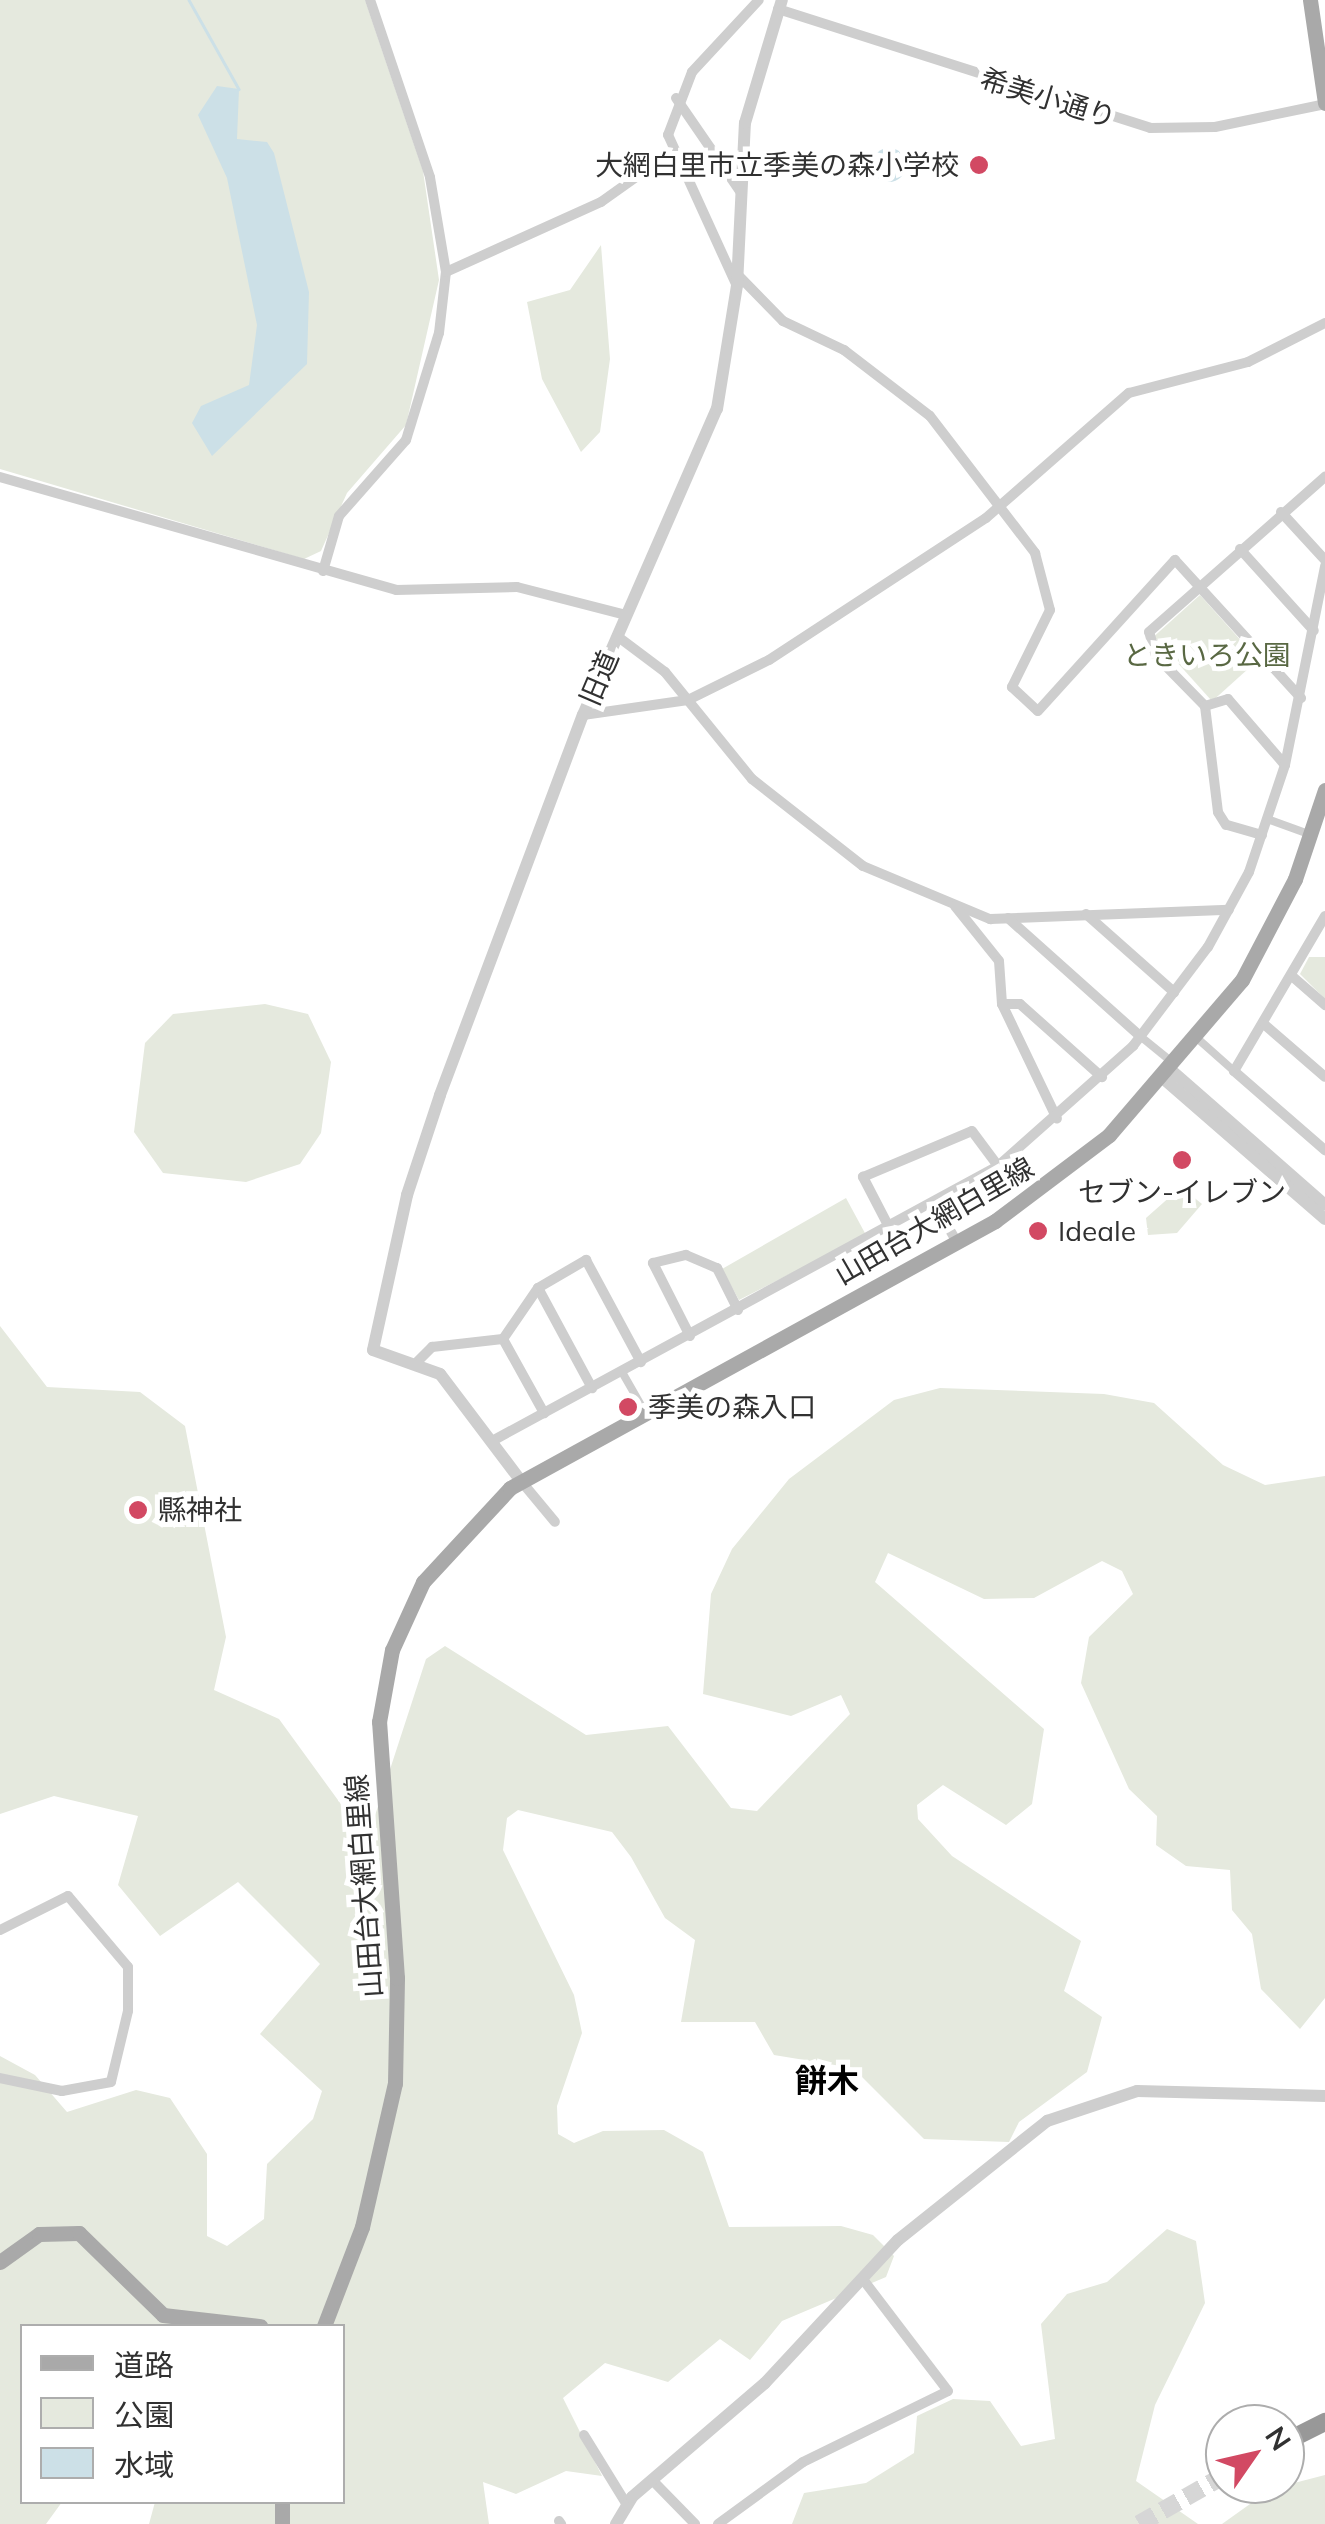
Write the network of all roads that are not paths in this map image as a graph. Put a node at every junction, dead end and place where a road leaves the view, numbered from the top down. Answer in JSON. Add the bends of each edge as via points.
{"nodes":[{"id":1,"x":370,"y":0,"type":"edge"},
{"id":2,"x":760,"y":0,"type":"edge"},
{"id":3,"x":1310,"y":0,"type":"edge"},
{"id":4,"x":780,"y":4,"type":"edge"},
{"id":5,"x":676,"y":98,"type":"junction"},
{"id":6,"x":1325,"y":104,"type":"edge"},
{"id":7,"x":671,"y":152,"type":"junction"},
{"id":8,"x":742,"y":194,"type":"junction"},
{"id":9,"x":446,"y":272,"type":"junction"},
{"id":10,"x":737,"y":280,"type":"junction"},
{"id":11,"x":1325,"y":323,"type":"edge"},
{"id":12,"x":0,"y":477,"type":"edge"},
{"id":13,"x":1325,"y":477,"type":"edge"},
{"id":14,"x":996,"y":510,"type":"junction"},
{"id":15,"x":1281,"y":512,"type":"junction"},
{"id":16,"x":1240,"y":549,"type":"junction"},
{"id":17,"x":1325,"y":563,"type":"edge"},
{"id":18,"x":323,"y":571,"type":"junction"},
{"id":19,"x":1199,"y":586,"type":"junction"},
{"id":20,"x":626,"y":616,"type":"junction"},
{"id":21,"x":1314,"y":631,"type":"junction"},
{"id":22,"x":617,"y":636,"type":"junction"},
{"id":23,"x":1301,"y":698,"type":"junction"},
{"id":24,"x":688,"y":700,"type":"junction"},
{"id":25,"x":1204,"y":706,"type":"junction"},
{"id":26,"x":583,"y":716,"type":"junction"},
{"id":27,"x":1285,"y":765,"type":"junction"},
{"id":28,"x":1325,"y":790,"type":"edge"},
{"id":29,"x":1267,"y":818,"type":"junction"},
{"id":30,"x":1262,"y":835,"type":"junction"},
{"id":31,"x":1310,"y":835,"type":"junction"},
{"id":32,"x":953,"y":904,"type":"junction"},
{"id":33,"x":1229,"y":910,"type":"junction"},
{"id":34,"x":1086,"y":914,"type":"junction"},
{"id":35,"x":980,"y":915,"type":"junction"},
{"id":36,"x":1325,"y":916,"type":"edge"},
{"id":37,"x":1008,"y":918,"type":"junction"},
{"id":38,"x":971,"y":924,"type":"junction"},
{"id":39,"x":1310,"y":948,"type":"junction"},
{"id":40,"x":1325,"y":950,"type":"edge"},
{"id":41,"x":1293,"y":978,"type":"junction"},
{"id":42,"x":1174,"y":992,"type":"junction"},
{"id":43,"x":1002,"y":1004,"type":"junction"},
{"id":44,"x":1325,"y":1004,"type":"edge"},
{"id":45,"x":1265,"y":1024,"type":"junction"},
{"id":46,"x":1140,"y":1036,"type":"junction"},
{"id":47,"x":1198,"y":1039,"type":"junction"},
{"id":48,"x":1234,"y":1071,"type":"junction"},
{"id":49,"x":1171,"y":1072,"type":"junction"},
{"id":50,"x":1102,"y":1076,"type":"junction"},
{"id":51,"x":1325,"y":1077,"type":"edge"},
{"id":52,"x":1057,"y":1120,"type":"junction"},
{"id":53,"x":1325,"y":1150,"type":"edge"},
{"id":54,"x":998,"y":1166,"type":"junction"},
{"id":55,"x":935,"y":1205,"type":"junction"},
{"id":56,"x":1322,"y":1209,"type":"edge"},
{"id":57,"x":890,"y":1230,"type":"junction"},
{"id":58,"x":958,"y":1242,"type":"junction"},
{"id":59,"x":538,"y":1288,"type":"junction"},
{"id":60,"x":738,"y":1310,"type":"junction"},
{"id":61,"x":690,"y":1336,"type":"junction"},
{"id":62,"x":503,"y":1339,"type":"junction"},
{"id":63,"x":642,"y":1362,"type":"junction"},
{"id":64,"x":416,"y":1363,"type":"junction"},
{"id":65,"x":622,"y":1372,"type":"junction"},
{"id":66,"x":592,"y":1388,"type":"junction"},
{"id":67,"x":645,"y":1412,"type":"junction"},
{"id":68,"x":544,"y":1413,"type":"junction"},
{"id":69,"x":494,"y":1440,"type":"junction"},
{"id":70,"x":522,"y":1481,"type":"junction"},
{"id":71,"x":555,"y":1522,"type":"dead end"},
{"id":72,"x":0,"y":1930,"type":"edge"},
{"id":73,"x":0,"y":2078,"type":"edge"},
{"id":74,"x":1325,"y":2096,"type":"edge"},
{"id":75,"x":0,"y":2262,"type":"edge"},
{"id":76,"x":862,"y":2278,"type":"junction"},
{"id":77,"x":244,"y":2324,"type":"edge"},
{"id":78,"x":325,"y":2324,"type":"edge"},
{"id":79,"x":584,"y":2435,"type":"dead end"},
{"id":80,"x":656,"y":2484,"type":"junction"},
{"id":81,"x":627,"y":2504,"type":"junction"},
{"id":82,"x":616,"y":2524,"type":"edge"},
{"id":83,"x":695,"y":2524,"type":"edge"},
{"id":84,"x":718,"y":2524,"type":"edge"}],
"edges":[{"from":1,"to":9,"type":"street","via":[[430,177]]},
{"from":2,"to":5,"type":"street"},
{"from":3,"to":6,"type":"main road"},
{"from":4,"to":6,"type":"street","name":"希美小通り","via":[[1150,128],[1216,127]]},
{"from":4,"to":8,"type":"street","name":"旧道","via":[[745,124]]},
{"from":5,"to":7,"type":"street"},
{"from":5,"to":8,"type":"street"},
{"from":7,"to":9,"type":"street","via":[[601,202]]},
{"from":7,"to":10,"type":"street"},
{"from":8,"to":10,"type":"street","name":"旧道"},
{"from":9,"to":18,"type":"street","via":[[439,332],[406,440],[339,516]]},
{"from":10,"to":14,"type":"street","via":[[783,321],[844,350],[930,416],[967,454]]},
{"from":10,"to":20,"type":"street","name":"旧道","via":[[728,363],[703,454]]},
{"from":11,"to":14,"type":"street","via":[[1248,362],[1129,393]]},
{"from":12,"to":18,"type":"street"},
{"from":13,"to":15,"type":"street"},
{"from":14,"to":19,"type":"street","via":[[1035,553],[1048,586],[1043,637],[1012,686],[1038,711],[1175,560]]},
{"from":14,"to":24,"type":"street","via":[[829,623]]},
{"from":15,"to":16,"type":"street"},
{"from":15,"to":17,"type":"street"},
{"from":16,"to":19,"type":"street"},
{"from":16,"to":21,"type":"street"},
{"from":17,"to":21,"type":"street"},
{"from":18,"to":20,"type":"street","via":[[396,590],[517,587]]},
{"from":19,"to":23,"type":"street"},
{"from":19,"to":25,"type":"street","via":[[1149,642]]},
{"from":20,"to":22,"type":"street","name":"旧道"},
{"from":21,"to":23,"type":"street"},
{"from":22,"to":24,"type":"street"},
{"from":22,"to":26,"type":"street","name":"旧道"},
{"from":23,"to":27,"type":"street"},
{"from":24,"to":26,"type":"street"},
{"from":24,"to":32,"type":"street","via":[[752,778],[826,838],[864,866]]},
{"from":25,"to":27,"type":"street","via":[[1228,699]]},
{"from":25,"to":30,"type":"street","via":[[1218,812],[1226,825]]},
{"from":26,"to":64,"type":"street","name":"旧道","via":[[412,1179],[373,1350]]},
{"from":27,"to":29,"type":"street"},
{"from":28,"to":31,"type":"main road","name":"山田台大網白里線"},
{"from":29,"to":30,"type":"street"},
{"from":29,"to":31,"type":"street"},
{"from":30,"to":33,"type":"street"},
{"from":31,"to":47,"type":"main road","name":"山田台大網白里線","via":[[1242,980]]},
{"from":32,"to":35,"type":"street"},
{"from":32,"to":38,"type":"street"},
{"from":33,"to":34,"type":"street"},
{"from":33,"to":42,"type":"street"},
{"from":34,"to":37,"type":"street"},
{"from":34,"to":42,"type":"street"},
{"from":35,"to":37,"type":"street"},
{"from":35,"to":38,"type":"street"},
{"from":36,"to":39,"type":"street"},
{"from":37,"to":46,"type":"street"},
{"from":38,"to":43,"type":"street","via":[[1000,960]]},
{"from":39,"to":40,"type":"street"},
{"from":39,"to":41,"type":"street"},
{"from":41,"to":44,"type":"street"},
{"from":41,"to":45,"type":"street"},
{"from":42,"to":46,"type":"street"},
{"from":43,"to":50,"type":"street","via":[[1020,1004]]},
{"from":43,"to":52,"type":"street"},
{"from":45,"to":48,"type":"street"},
{"from":45,"to":51,"type":"street"},
{"from":46,"to":49,"type":"street"},
{"from":46,"to":50,"type":"street"},
{"from":47,"to":48,"type":"street"},
{"from":47,"to":49,"type":"main road","name":"山田台大網白里線"},
{"from":48,"to":53,"type":"street"},
{"from":49,"to":56,"type":"street"},
{"from":49,"to":58,"type":"main road","name":"山田台大網白里線","via":[[1069,1169]]},
{"from":50,"to":52,"type":"street"},
{"from":52,"to":54,"type":"street"},
{"from":54,"to":55,"type":"street"},
{"from":54,"to":57,"type":"street","via":[[972,1131],[862,1177]]},
{"from":55,"to":57,"type":"street"},
{"from":55,"to":58,"type":"street"},
{"from":57,"to":60,"type":"street"},
{"from":58,"to":67,"type":"main road","name":"山田台大網白里線"},
{"from":59,"to":62,"type":"street"},
{"from":59,"to":63,"type":"street","via":[[586,1260]]},
{"from":59,"to":66,"type":"street"},
{"from":60,"to":61,"type":"street"},
{"from":60,"to":61,"type":"street","via":[[717,1268],[670,1254],[653,1263]]},
{"from":61,"to":63,"type":"street"},
{"from":62,"to":64,"type":"street","via":[[432,1347]]},
{"from":62,"to":68,"type":"street"},
{"from":63,"to":65,"type":"street"},
{"from":64,"to":69,"type":"street","via":[[456,1388]]},
{"from":65,"to":66,"type":"street"},
{"from":65,"to":67,"type":"street"},
{"from":66,"to":68,"type":"street"},
{"from":67,"to":70,"type":"main road","name":"山田台大網白里線"},
{"from":68,"to":69,"type":"street"},
{"from":69,"to":70,"type":"street"},
{"from":70,"to":71,"type":"street"},
{"from":70,"to":78,"type":"main road","name":"山田台大網白里線","via":[[437,1561],[386,1672],[379,1763],[396,1944],[395,2083],[362,2227]]},
{"from":72,"to":73,"type":"street","via":[[68,1896],[128,1967],[128,2011],[111,2082],[62,2090]]},
{"from":74,"to":76,"type":"street","via":[[1171,2089],[1083,2104],[996,2155]]},
{"from":75,"to":77,"type":"main road","via":[[38,2234],[79,2233],[163,2314]]},
{"from":76,"to":80,"type":"street"},
{"from":76,"to":84,"type":"street","via":[[948,2391],[802,2462]]},
{"from":79,"to":81,"type":"street"},
{"from":80,"to":81,"type":"street"},
{"from":80,"to":83,"type":"street"},
{"from":81,"to":82,"type":"street"}]}
